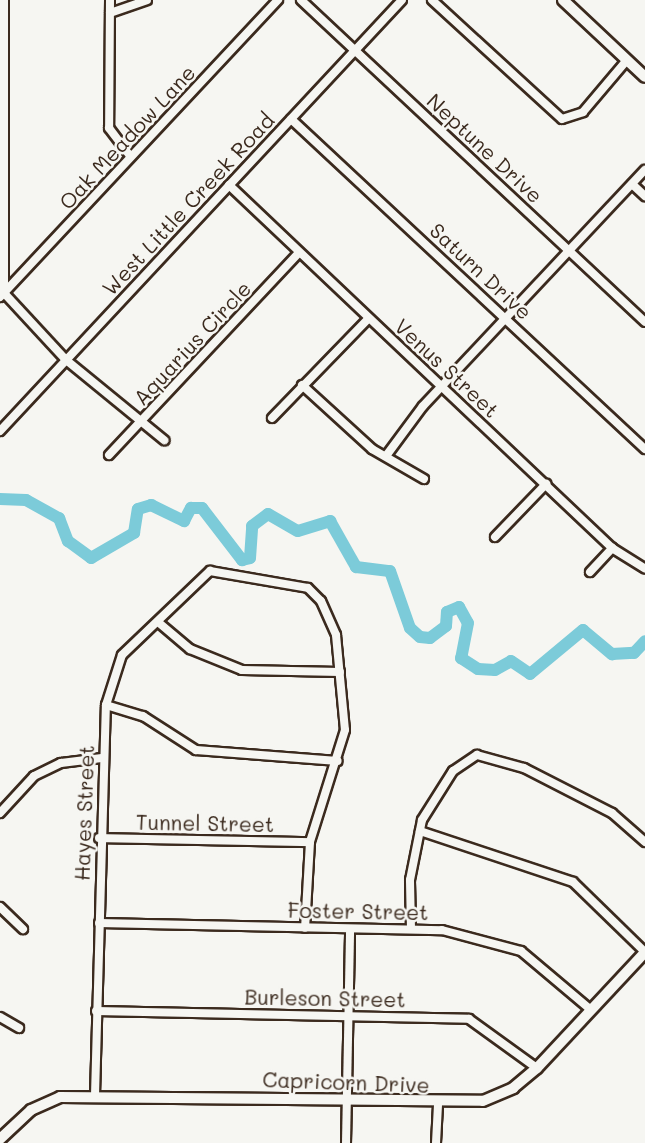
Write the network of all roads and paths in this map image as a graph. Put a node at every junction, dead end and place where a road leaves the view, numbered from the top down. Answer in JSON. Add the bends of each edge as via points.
{"nodes":[{"id":1,"x":4,"y":0,"type":"edge"},
{"id":2,"x":110,"y":0,"type":"edge"},
{"id":3,"x":148,"y":0,"type":"edge"},
{"id":4,"x":278,"y":0,"type":"edge"},
{"id":5,"x":301,"y":0,"type":"edge"},
{"id":6,"x":402,"y":0,"type":"edge"},
{"id":7,"x":432,"y":0,"type":"edge"},
{"id":8,"x":563,"y":0,"type":"edge"},
{"id":9,"x":110,"y":13,"type":"junction"},
{"id":10,"x":2,"y":48,"type":"edge"},
{"id":11,"x":355,"y":50,"type":"junction"},
{"id":12,"x":628,"y":60,"type":"junction"},
{"id":13,"x":645,"y":77,"type":"edge"},
{"id":14,"x":291,"y":119,"type":"junction"},
{"id":15,"x":130,"y":156,"type":"junction"},
{"id":16,"x":645,"y":170,"type":"edge"},
{"id":17,"x":632,"y":184,"type":"junction"},
{"id":18,"x":229,"y":186,"type":"junction"},
{"id":19,"x":1,"y":189,"type":"edge"},
{"id":20,"x":645,"y":196,"type":"edge"},
{"id":21,"x":569,"y":251,"type":"junction"},
{"id":22,"x":299,"y":253,"type":"junction"},
{"id":23,"x":2,"y":295,"type":"edge"},
{"id":24,"x":369,"y":318,"type":"junction"},
{"id":25,"x":506,"y":318,"type":"junction"},
{"id":26,"x":645,"y":322,"type":"edge"},
{"id":27,"x":66,"y":360,"type":"junction"},
{"id":28,"x":302,"y":385,"type":"junction"},
{"id":29,"x":442,"y":386,"type":"junction"},
{"id":30,"x":272,"y":418,"type":"dead end"},
{"id":31,"x":143,"y":420,"type":"junction"},
{"id":32,"x":0,"y":431,"type":"edge"},
{"id":33,"x":164,"y":440,"type":"dead end"},
{"id":34,"x":645,"y":449,"type":"edge"},
{"id":35,"x":109,"y":455,"type":"dead end"},
{"id":36,"x":386,"y":456,"type":"junction"},
{"id":37,"x":424,"y":479,"type":"dead end"},
{"id":38,"x":546,"y":484,"type":"junction"},
{"id":39,"x":495,"y":537,"type":"dead end"},
{"id":40,"x":612,"y":548,"type":"junction"},
{"id":41,"x":645,"y":569,"type":"edge"},
{"id":42,"x":590,"y":572,"type":"dead end"},
{"id":43,"x":158,"y":622,"type":"junction"},
{"id":44,"x":340,"y":672,"type":"junction"},
{"id":45,"x":106,"y":705,"type":"junction"},
{"id":46,"x":102,"y":758,"type":"junction"},
{"id":47,"x":338,"y":761,"type":"junction"},
{"id":48,"x":0,"y":813,"type":"edge"},
{"id":49,"x":420,"y":831,"type":"junction"},
{"id":50,"x":99,"y":838,"type":"junction"},
{"id":51,"x":310,"y":842,"type":"junction"},
{"id":52,"x":645,"y":842,"type":"edge"},
{"id":53,"x":0,"y":907,"type":"edge"},
{"id":54,"x":99,"y":923,"type":"junction"},
{"id":55,"x":305,"y":928,"type":"junction"},
{"id":56,"x":23,"y":929,"type":"dead end"},
{"id":57,"x":350,"y":929,"type":"junction"},
{"id":58,"x":411,"y":929,"type":"junction"},
{"id":59,"x":645,"y":952,"type":"edge"},
{"id":60,"x":591,"y":1010,"type":"junction"},
{"id":61,"x":96,"y":1012,"type":"junction"},
{"id":62,"x":349,"y":1016,"type":"junction"},
{"id":63,"x":0,"y":1017,"type":"edge"},
{"id":64,"x":19,"y":1028,"type":"dead end"},
{"id":65,"x":537,"y":1068,"type":"junction"},
{"id":66,"x":95,"y":1095,"type":"junction"},
{"id":67,"x":347,"y":1103,"type":"junction"},
{"id":68,"x":438,"y":1105,"type":"junction"},
{"id":69,"x":2,"y":1134,"type":"edge"},
{"id":70,"x":346,"y":1143,"type":"edge"},
{"id":71,"x":436,"y":1143,"type":"edge"}],
"edges":[{"from":1,"to":10,"type":"street"},
{"from":2,"to":9,"type":"street"},
{"from":3,"to":9,"type":"street"},
{"from":4,"to":15,"type":"street","name":"Oak Meadow Lane"},
{"from":5,"to":11,"type":"street","name":"Neptune Drive"},
{"from":6,"to":11,"type":"street","name":"West Little Creek Road"},
{"from":7,"to":12,"type":"street","via":[[562,119],[583,112]]},
{"from":8,"to":12,"type":"street"},
{"from":9,"to":15,"type":"street","via":[[110,128]]},
{"from":10,"to":19,"type":"street"},
{"from":11,"to":14,"type":"street","name":"West Little Creek Road"},
{"from":11,"to":21,"type":"street","name":"Neptune Drive"},
{"from":12,"to":13,"type":"street"},
{"from":14,"to":18,"type":"street","name":"West Little Creek Road"},
{"from":14,"to":25,"type":"street","name":"Saturn Drive"},
{"from":15,"to":23,"type":"street","name":"Oak Meadow Lane"},
{"from":16,"to":17,"type":"street"},
{"from":17,"to":20,"type":"street"},
{"from":17,"to":21,"type":"street"},
{"from":18,"to":22,"type":"street","name":"Venus Street"},
{"from":18,"to":27,"type":"street","name":"West Little Creek Road"},
{"from":19,"to":23,"type":"street"},
{"from":21,"to":25,"type":"street"},
{"from":21,"to":26,"type":"street","name":"Neptune Drive"},
{"from":22,"to":24,"type":"street","name":"Venus Street"},
{"from":22,"to":31,"type":"street","name":"Aquarius Circle"},
{"from":23,"to":27,"type":"street"},
{"from":24,"to":28,"type":"street"},
{"from":24,"to":29,"type":"street","name":"Venus Street"},
{"from":25,"to":29,"type":"street"},
{"from":25,"to":34,"type":"street","name":"Saturn Drive"},
{"from":27,"to":31,"type":"street"},
{"from":27,"to":32,"type":"street","name":"West Little Creek Road"},
{"from":28,"to":30,"type":"street"},
{"from":28,"to":36,"type":"street"},
{"from":29,"to":36,"type":"street"},
{"from":29,"to":38,"type":"street","name":"Venus Street"},
{"from":31,"to":33,"type":"street"},
{"from":31,"to":35,"type":"street","name":"Aquarius Circle"},
{"from":36,"to":37,"type":"street"},
{"from":38,"to":39,"type":"street"},
{"from":38,"to":40,"type":"street","name":"Venus Street"},
{"from":40,"to":41,"type":"street","name":"Venus Street"},
{"from":40,"to":42,"type":"street"},
{"from":43,"to":44,"type":"street","via":[[190,649],[242,670]]},
{"from":43,"to":44,"type":"street","name":"Hayes Street","via":[[210,571],[308,588],[321,601],[336,635]]},
{"from":43,"to":45,"type":"street","name":"Hayes Street","via":[[122,655]]},
{"from":44,"to":47,"type":"street","via":[[345,730]]},
{"from":45,"to":46,"type":"street","name":"Hayes Street"},
{"from":45,"to":47,"type":"street","via":[[143,716],[196,750]]},
{"from":46,"to":48,"type":"street","via":[[61,763],[34,776]]},
{"from":46,"to":50,"type":"street","name":"Hayes Street"},
{"from":47,"to":51,"type":"street"},
{"from":49,"to":52,"type":"street","via":[[453,771],[477,755],[524,768],[612,813]]},
{"from":49,"to":58,"type":"street","via":[[410,880]]},
{"from":49,"to":59,"type":"street","via":[[573,881]]},
{"from":50,"to":51,"type":"street","name":"Tunnel Street"},
{"from":50,"to":54,"type":"street","name":"Hayes Street"},
{"from":51,"to":55,"type":"street"},
{"from":53,"to":56,"type":"street"},
{"from":54,"to":55,"type":"street","name":"Foster Street"},
{"from":54,"to":61,"type":"street","name":"Hayes Street"},
{"from":55,"to":57,"type":"street","name":"Foster Street"},
{"from":57,"to":58,"type":"street","name":"Foster Street"},
{"from":57,"to":62,"type":"street"},
{"from":58,"to":60,"type":"street","name":"Foster Street","via":[[499,940],[566,984]]},
{"from":59,"to":60,"type":"street","name":"Capricorn Drive"},
{"from":60,"to":65,"type":"street","name":"Capricorn Drive"},
{"from":61,"to":62,"type":"street","name":"Burleson Street"},
{"from":61,"to":66,"type":"street","name":"Hayes Street"},
{"from":62,"to":65,"type":"street","name":"Burleson Street","via":[[469,1019]]},
{"from":62,"to":67,"type":"street"},
{"from":63,"to":64,"type":"street"},
{"from":65,"to":68,"type":"street","name":"Capricorn Drive","via":[[513,1088],[483,1101]]},
{"from":66,"to":67,"type":"street","name":"Capricorn Drive"},
{"from":66,"to":69,"type":"street","name":"Capricorn Drive","via":[[61,1097],[30,1110]]},
{"from":67,"to":68,"type":"street","name":"Capricorn Drive"},
{"from":67,"to":70,"type":"street"},
{"from":68,"to":71,"type":"street"}]}
